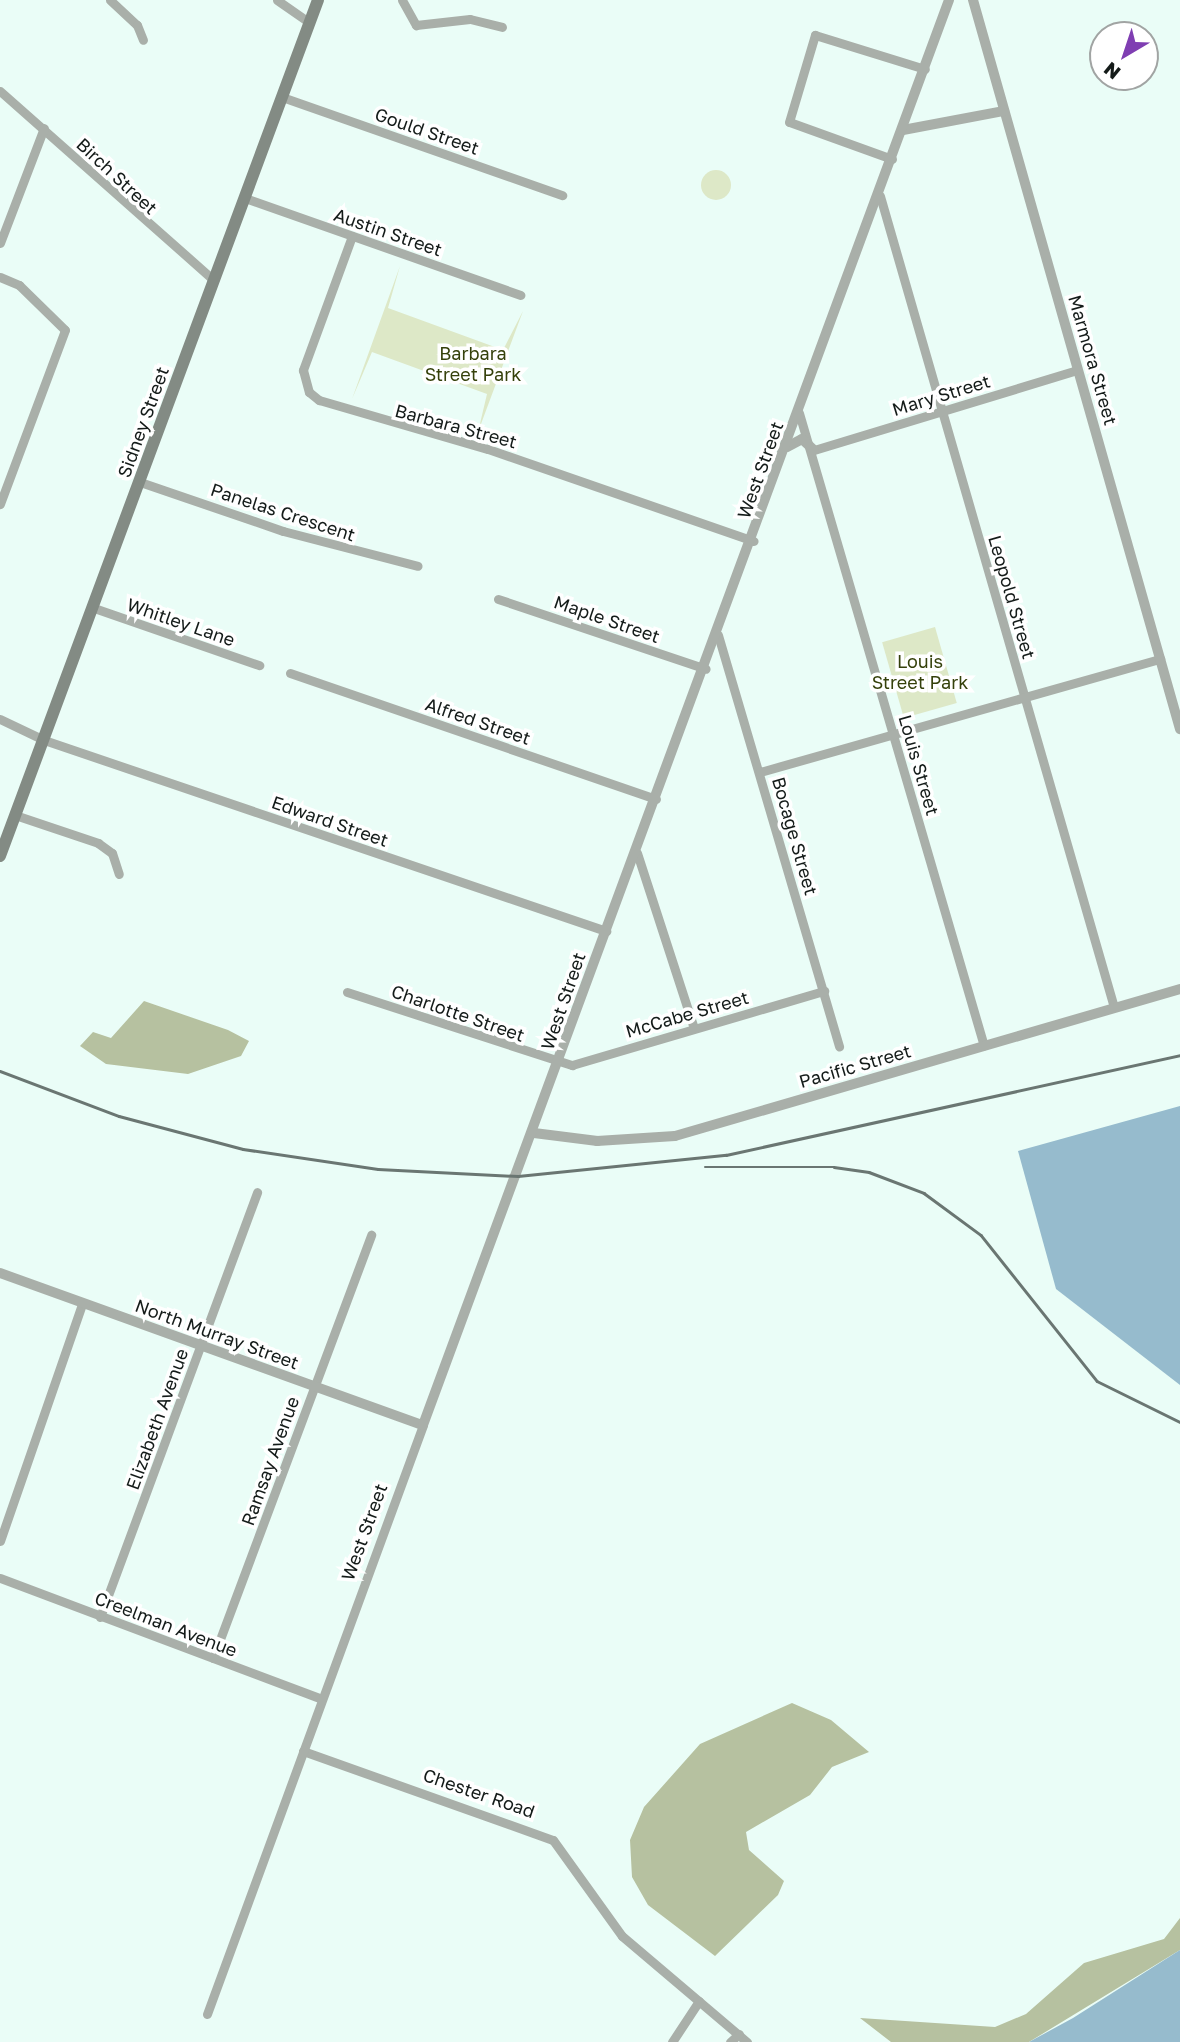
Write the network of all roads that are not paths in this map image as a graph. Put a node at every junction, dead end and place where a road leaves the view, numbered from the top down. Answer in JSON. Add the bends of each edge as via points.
{"nodes":[{"id":1,"x":110,"y":0,"type":"edge"},
{"id":2,"x":277,"y":0,"type":"edge"},
{"id":3,"x":318,"y":0,"type":"edge"},
{"id":4,"x":402,"y":0,"type":"edge"},
{"id":5,"x":949,"y":0,"type":"edge"},
{"id":6,"x":973,"y":0,"type":"edge"},
{"id":7,"x":310,"y":23,"type":"junction"},
{"id":8,"x":502,"y":27,"type":"dead end"},
{"id":9,"x":143,"y":40,"type":"dead end"},
{"id":10,"x":925,"y":69,"type":"junction"},
{"id":11,"x":0,"y":91,"type":"edge"},
{"id":12,"x":282,"y":97,"type":"junction"},
{"id":13,"x":1004,"y":111,"type":"junction"},
{"id":14,"x":44,"y":128,"type":"junction"},
{"id":15,"x":903,"y":131,"type":"junction"},
{"id":16,"x":892,"y":159,"type":"junction"},
{"id":17,"x":562,"y":195,"type":"dead end"},
{"id":18,"x":880,"y":196,"type":"junction"},
{"id":19,"x":244,"y":198,"type":"junction"},
{"id":20,"x":352,"y":236,"type":"junction"},
{"id":21,"x":0,"y":243,"type":"edge"},
{"id":22,"x":0,"y":277,"type":"edge"},
{"id":23,"x":214,"y":280,"type":"junction"},
{"id":24,"x":520,"y":295,"type":"dead end"},
{"id":25,"x":1077,"y":370,"type":"junction"},
{"id":26,"x":942,"y":412,"type":"junction"},
{"id":27,"x":799,"y":413,"type":"junction"},
{"id":28,"x":787,"y":447,"type":"junction"},
{"id":29,"x":814,"y":450,"type":"junction"},
{"id":30,"x":4,"y":478,"type":"edge"},
{"id":31,"x":141,"y":482,"type":"junction"},
{"id":32,"x":0,"y":504,"type":"edge"},
{"id":33,"x":753,"y":541,"type":"junction"},
{"id":34,"x":418,"y":566,"type":"dead end"},
{"id":35,"x":498,"y":599,"type":"dead end"},
{"id":36,"x":94,"y":608,"type":"junction"},
{"id":37,"x":718,"y":635,"type":"junction"},
{"id":38,"x":1160,"y":659,"type":"junction"},
{"id":39,"x":259,"y":665,"type":"dead end"},
{"id":40,"x":706,"y":669,"type":"junction"},
{"id":41,"x":290,"y":673,"type":"dead end"},
{"id":42,"x":1025,"y":696,"type":"junction"},
{"id":43,"x":0,"y":719,"type":"edge"},
{"id":44,"x":1180,"y":729,"type":"edge"},
{"id":45,"x":894,"y":734,"type":"junction"},
{"id":46,"x":44,"y":740,"type":"junction"},
{"id":47,"x":761,"y":772,"type":"junction"},
{"id":48,"x":656,"y":799,"type":"junction"},
{"id":49,"x":15,"y":815,"type":"junction"},
{"id":50,"x":637,"y":853,"type":"junction"},
{"id":51,"x":0,"y":856,"type":"edge"},
{"id":52,"x":119,"y":874,"type":"dead end"},
{"id":53,"x":606,"y":932,"type":"junction"},
{"id":54,"x":1180,"y":989,"type":"edge"},
{"id":55,"x":824,"y":991,"type":"junction"},
{"id":56,"x":347,"y":992,"type":"dead end"},
{"id":57,"x":1114,"y":1007,"type":"junction"},
{"id":58,"x":694,"y":1028,"type":"junction"},
{"id":59,"x":984,"y":1046,"type":"junction"},
{"id":60,"x":839,"y":1047,"type":"dead end"},
{"id":61,"x":559,"y":1063,"type":"junction"},
{"id":62,"x":534,"y":1133,"type":"junction"},
{"id":63,"x":257,"y":1192,"type":"dead end"},
{"id":64,"x":371,"y":1234,"type":"dead end"},
{"id":65,"x":0,"y":1273,"type":"edge"},
{"id":66,"x":82,"y":1304,"type":"junction"},
{"id":67,"x":200,"y":1346,"type":"junction"},
{"id":68,"x":314,"y":1387,"type":"junction"},
{"id":69,"x":422,"y":1425,"type":"junction"},
{"id":70,"x":0,"y":1541,"type":"edge"},
{"id":71,"x":0,"y":1578,"type":"edge"},
{"id":72,"x":100,"y":1617,"type":"junction"},
{"id":73,"x":213,"y":1658,"type":"junction"},
{"id":74,"x":322,"y":1699,"type":"junction"},
{"id":75,"x":303,"y":1751,"type":"junction"},
{"id":76,"x":699,"y":2001,"type":"junction"},
{"id":77,"x":207,"y":2014,"type":"dead end"},
{"id":78,"x":739,"y":2034,"type":"junction"},
{"id":79,"x":672,"y":2042,"type":"edge"},
{"id":80,"x":730,"y":2042,"type":"edge"},
{"id":81,"x":747,"y":2042,"type":"edge"}],
"edges":[{"from":1,"to":9,"type":"street","via":[[137,25]]},
{"from":2,"to":7,"type":"street"},
{"from":3,"to":7,"type":"main road","name":"Sidney Street"},
{"from":4,"to":8,"type":"street","via":[[416,25],[470,19]]},
{"from":5,"to":10,"type":"street","name":"West Street"},
{"from":6,"to":13,"type":"street","name":"Marmora Street"},
{"from":7,"to":12,"type":"main road","name":"Sidney Street"},
{"from":10,"to":15,"type":"street","name":"West Street"},
{"from":10,"to":16,"type":"street","via":[[815,35],[788,119],[792,125]]},
{"from":11,"to":14,"type":"street","name":"Birch Street"},
{"from":12,"to":17,"type":"street","name":"Gould Street"},
{"from":12,"to":19,"type":"main road","name":"Sidney Street"},
{"from":13,"to":15,"type":"street"},
{"from":13,"to":25,"type":"street","name":"Marmora Street"},
{"from":14,"to":21,"type":"street"},
{"from":14,"to":23,"type":"street","name":"Birch Street"},
{"from":15,"to":16,"type":"street","name":"West Street"},
{"from":16,"to":18,"type":"street","name":"West Street"},
{"from":18,"to":26,"type":"street","name":"Leopold Street"},
{"from":18,"to":27,"type":"street","name":"West Street"},
{"from":19,"to":20,"type":"street","name":"Austin Street"},
{"from":19,"to":23,"type":"main road","name":"Sidney Street"},
{"from":20,"to":24,"type":"street","name":"Austin Street"},
{"from":20,"to":33,"type":"street","name":"Barbara Street","via":[[303,370],[309,392],[319,400],[488,449]]},
{"from":22,"to":30,"type":"street","via":[[19,285],[65,330]]},
{"from":23,"to":31,"type":"main road","name":"Sidney Street"},
{"from":25,"to":26,"type":"street","name":"Mary Street"},
{"from":25,"to":38,"type":"street","name":"Marmora Street"},
{"from":26,"to":29,"type":"street","name":"Mary Street"},
{"from":26,"to":42,"type":"street","name":"Leopold Street"},
{"from":27,"to":28,"type":"street","name":"West Street"},
{"from":27,"to":29,"type":"street","name":"Louis Street"},
{"from":28,"to":29,"type":"street","via":[[802,439]]},
{"from":28,"to":33,"type":"street","name":"West Street"},
{"from":29,"to":45,"type":"street","name":"Louis Street"},
{"from":30,"to":32,"type":"street"},
{"from":31,"to":34,"type":"street","name":"Panelas Crescent","via":[[283,531]]},
{"from":31,"to":36,"type":"main road","name":"Sidney Street"},
{"from":33,"to":37,"type":"street","name":"West Street"},
{"from":35,"to":40,"type":"street","name":"Maple Street"},
{"from":36,"to":39,"type":"street","name":"Whitley Lane"},
{"from":36,"to":46,"type":"main road","name":"Sidney Street"},
{"from":37,"to":40,"type":"street","name":"West Street"},
{"from":37,"to":47,"type":"street","name":"Bocage Street"},
{"from":38,"to":42,"type":"street"},
{"from":38,"to":44,"type":"street","name":"Marmora Street"},
{"from":40,"to":48,"type":"street","name":"West Street"},
{"from":41,"to":48,"type":"street","name":"Alfred Street"},
{"from":42,"to":45,"type":"street"},
{"from":42,"to":57,"type":"street","name":"Leopold Street"},
{"from":43,"to":46,"type":"street","name":"Edward Street"},
{"from":45,"to":47,"type":"street"},
{"from":45,"to":59,"type":"street","name":"Louis Street"},
{"from":46,"to":49,"type":"main road","name":"Sidney Street"},
{"from":46,"to":53,"type":"street","name":"Edward Street"},
{"from":47,"to":55,"type":"street","name":"Bocage Street"},
{"from":48,"to":50,"type":"street","name":"West Street"},
{"from":49,"to":51,"type":"main road","name":"Sidney Street"},
{"from":49,"to":52,"type":"street","via":[[98,843],[112,853]]},
{"from":50,"to":53,"type":"street","name":"West Street"},
{"from":50,"to":58,"type":"street"},
{"from":53,"to":61,"type":"street","name":"West Street"},
{"from":54,"to":57,"type":"street","name":"Pacific Street"},
{"from":55,"to":58,"type":"street","name":"McCabe Street"},
{"from":55,"to":60,"type":"street","name":"Bocage Street"},
{"from":56,"to":61,"type":"street","name":"Charlotte Street"},
{"from":57,"to":59,"type":"street","name":"Pacific Street"},
{"from":58,"to":61,"type":"street","name":"McCabe Street"},
{"from":59,"to":62,"type":"street","name":"Pacific Street","via":[[675,1136],[597,1141]]},
{"from":61,"to":62,"type":"street","name":"West Street"},
{"from":62,"to":69,"type":"street","name":"West Street"},
{"from":63,"to":67,"type":"street","name":"Elizabeth Avenue"},
{"from":64,"to":68,"type":"street","name":"Ramsay Avenue"},
{"from":65,"to":66,"type":"street","name":"North Murray Street"},
{"from":66,"to":67,"type":"street","name":"North Murray Street"},
{"from":66,"to":70,"type":"street"},
{"from":67,"to":68,"type":"street","name":"North Murray Street"},
{"from":67,"to":72,"type":"street","name":"Elizabeth Avenue"},
{"from":68,"to":69,"type":"street","name":"North Murray Street"},
{"from":68,"to":73,"type":"street","name":"Ramsay Avenue"},
{"from":69,"to":74,"type":"street","name":"West Street"},
{"from":71,"to":72,"type":"street","name":"Creelman Avenue"},
{"from":72,"to":73,"type":"street","name":"Creelman Avenue"},
{"from":73,"to":74,"type":"street","name":"Creelman Avenue"},
{"from":74,"to":75,"type":"street","name":"West Street"},
{"from":75,"to":76,"type":"street","name":"Chester Road","via":[[553,1840],[615,1928]]},
{"from":75,"to":77,"type":"street","name":"West Street"},
{"from":76,"to":78,"type":"street","name":"Chester Road"},
{"from":76,"to":79,"type":"street"},
{"from":78,"to":80,"type":"street"},
{"from":78,"to":81,"type":"street","name":"Chester Road"}]}
